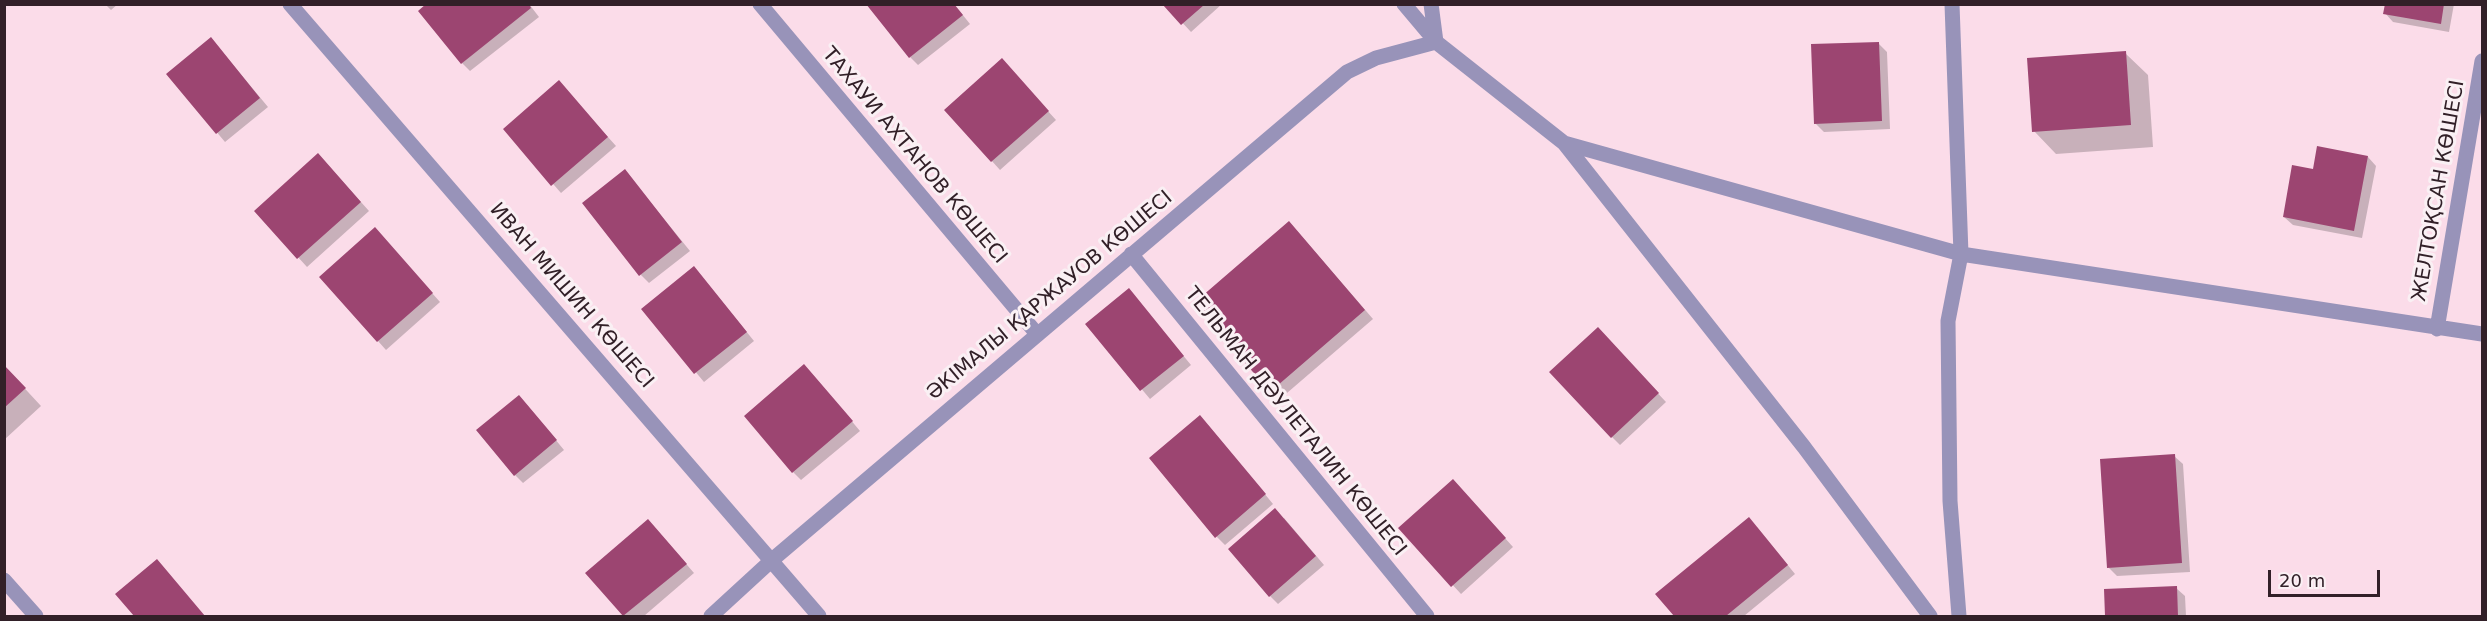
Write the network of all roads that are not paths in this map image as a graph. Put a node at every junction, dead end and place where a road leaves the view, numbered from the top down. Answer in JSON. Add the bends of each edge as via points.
{"nodes":[{"id":1,"x":290,"y":4,"type":"edge"},
{"id":2,"x":760,"y":4,"type":"edge"},
{"id":3,"x":1404,"y":4,"type":"edge"},
{"id":4,"x":1431,"y":4,"type":"edge"},
{"id":5,"x":1952,"y":4,"type":"edge"},
{"id":6,"x":1436,"y":42,"type":"junction"},
{"id":7,"x":2482,"y":61,"type":"edge"},
{"id":8,"x":1564,"y":143,"type":"junction"},
{"id":9,"x":1131,"y":254,"type":"junction"},
{"id":10,"x":1961,"y":254,"type":"junction"},
{"id":11,"x":2437,"y":329,"type":"junction"},
{"id":12,"x":1037,"y":334,"type":"junction"},
{"id":13,"x":2482,"y":334,"type":"edge"},
{"id":14,"x":772,"y":560,"type":"junction"},
{"id":15,"x":4,"y":580,"type":"edge"},
{"id":16,"x":36,"y":616,"type":"edge"},
{"id":17,"x":711,"y":616,"type":"edge"},
{"id":18,"x":819,"y":616,"type":"edge"},
{"id":19,"x":1426,"y":616,"type":"edge"},
{"id":20,"x":1930,"y":616,"type":"edge"},
{"id":21,"x":1959,"y":616,"type":"edge"}],
"edges":[{"from":1,"to":14,"type":"street","name":"ИВАН МИШИН КӨШЕСІ"},
{"from":2,"to":12,"type":"street","name":"ТАХАУИ АХТАНОВ КӨШЕСІ"},
{"from":3,"to":6,"type":"street"},
{"from":4,"to":6,"type":"street"},
{"from":5,"to":10,"type":"street"},
{"from":6,"to":8,"type":"street"},
{"from":6,"to":9,"type":"street","name":"ӘКІМАЛЫ ҚАРЖАУОВ КӨШЕСІ","via":[[1376,58],[1347,72]]},
{"from":7,"to":11,"type":"street","name":"ЖЕЛТОҚСАН КӨШЕСІ"},
{"from":8,"to":10,"type":"street"},
{"from":8,"to":20,"type":"street","via":[[1804,447]]},
{"from":9,"to":12,"type":"street","name":"ӘКІМАЛЫ ҚАРЖАУОВ КӨШЕСІ"},
{"from":9,"to":19,"type":"street","name":"ТЕЛЬМАН ДӘУЛЕТАЛИН КӨШЕСІ"},
{"from":10,"to":11,"type":"street"},
{"from":10,"to":21,"type":"street","via":[[1948,321],[1950,501]]},
{"from":11,"to":13,"type":"street"},
{"from":12,"to":14,"type":"street","name":"ӘКІМАЛЫ ҚАРЖАУОВ КӨШЕСІ"},
{"from":14,"to":17,"type":"street","name":"ӘКІМАЛЫ ҚАРЖАУОВ КӨШЕСІ"},
{"from":14,"to":18,"type":"street","name":"ИВАН МИШИН КӨШЕСІ"},
{"from":15,"to":16,"type":"street"}]}
